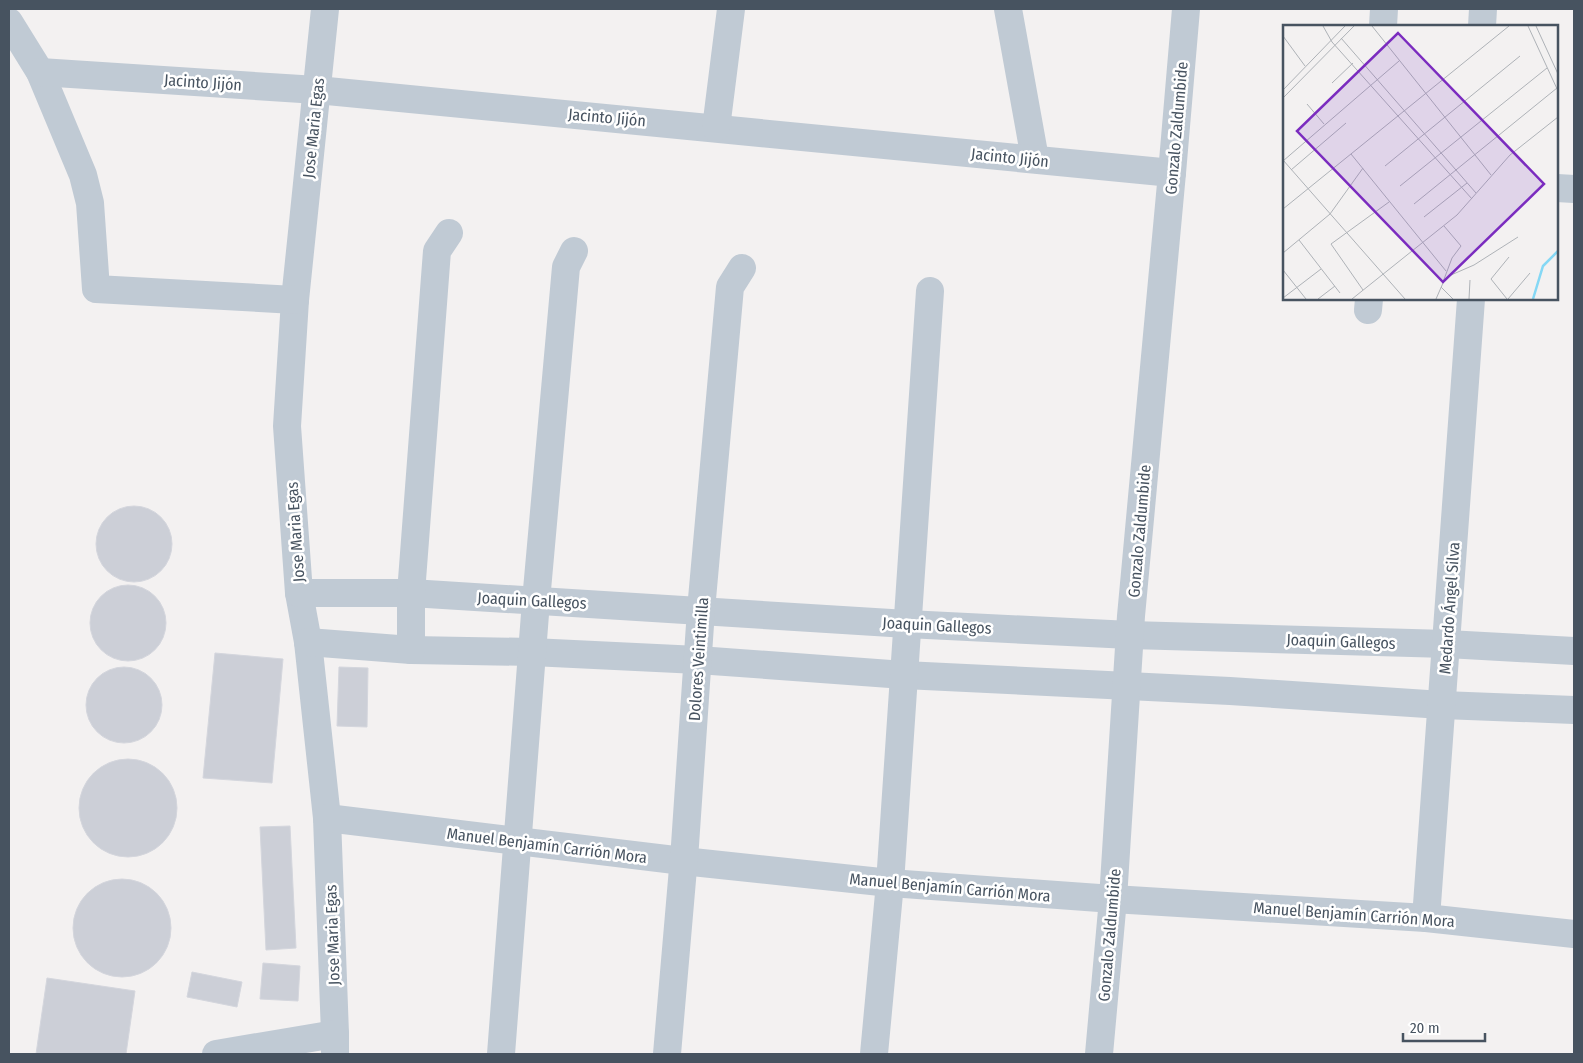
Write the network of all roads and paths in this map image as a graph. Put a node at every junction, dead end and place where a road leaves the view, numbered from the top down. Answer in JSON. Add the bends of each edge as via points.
{"nodes":[{"id":1,"x":325,"y":9,"type":"edge"},
{"id":2,"x":731,"y":9,"type":"edge"},
{"id":3,"x":1008,"y":9,"type":"edge"},
{"id":4,"x":1186,"y":9,"type":"edge"},
{"id":5,"x":1384,"y":9,"type":"edge"},
{"id":6,"x":1483,"y":9,"type":"edge"},
{"id":7,"x":9,"y":22,"type":"edge"},
{"id":8,"x":1384,"y":25,"type":"edge"},
{"id":9,"x":1482,"y":25,"type":"edge"},
{"id":10,"x":40,"y":72,"type":"junction"},
{"id":11,"x":317,"y":90,"type":"junction"},
{"id":12,"x":716,"y":128,"type":"junction"},
{"id":13,"x":1035,"y":159,"type":"junction"},
{"id":14,"x":1172,"y":173,"type":"junction"},
{"id":15,"x":1558,"y":188,"type":"edge"},
{"id":16,"x":1574,"y":189,"type":"edge"},
{"id":17,"x":449,"y":233,"type":"dead end"},
{"id":18,"x":574,"y":251,"type":"dead end"},
{"id":19,"x":742,"y":268,"type":"dead end"},
{"id":20,"x":930,"y":291,"type":"dead end"},
{"id":21,"x":295,"y":300,"type":"junction"},
{"id":22,"x":1471,"y":300,"type":"edge"},
{"id":23,"x":299,"y":592,"type":"junction"},
{"id":24,"x":412,"y":593,"type":"junction"},
{"id":25,"x":536,"y":601,"type":"junction"},
{"id":26,"x":701,"y":610,"type":"junction"},
{"id":27,"x":907,"y":624,"type":"junction"},
{"id":28,"x":1130,"y":635,"type":"junction"},
{"id":29,"x":308,"y":642,"type":"junction"},
{"id":30,"x":1447,"y":644,"type":"junction"},
{"id":31,"x":411,"y":650,"type":"junction"},
{"id":32,"x":1574,"y":651,"type":"edge"},
{"id":33,"x":532,"y":652,"type":"junction"},
{"id":34,"x":698,"y":660,"type":"junction"},
{"id":35,"x":904,"y":675,"type":"junction"},
{"id":36,"x":1126,"y":686,"type":"junction"},
{"id":37,"x":1442,"y":705,"type":"junction"},
{"id":38,"x":1574,"y":710,"type":"edge"},
{"id":39,"x":327,"y":818,"type":"junction"},
{"id":40,"x":518,"y":842,"type":"junction"},
{"id":41,"x":683,"y":862,"type":"junction"},
{"id":42,"x":890,"y":883,"type":"junction"},
{"id":43,"x":1113,"y":899,"type":"junction"},
{"id":44,"x":1426,"y":918,"type":"junction"},
{"id":45,"x":1574,"y":934,"type":"edge"},
{"id":46,"x":335,"y":1044,"type":"edge"},
{"id":47,"x":216,"y":1054,"type":"edge"},
{"id":48,"x":501,"y":1054,"type":"edge"},
{"id":49,"x":667,"y":1054,"type":"edge"},
{"id":50,"x":874,"y":1054,"type":"edge"},
{"id":51,"x":1099,"y":1054,"type":"edge"}],
"edges":[{"from":1,"to":11,"type":"street","name":"Jose Maria Egas"},
{"from":2,"to":12,"type":"street"},
{"from":3,"to":13,"type":"street"},
{"from":4,"to":14,"type":"street","name":"Gonzalo Zaldumbide"},
{"from":5,"to":8,"type":"street"},
{"from":6,"to":9,"type":"street"},
{"from":7,"to":10,"type":"street"},
{"from":10,"to":11,"type":"street","name":"Jacinto Jijón"},
{"from":10,"to":21,"type":"street","via":[[83,175],[90,203],[96,289]]},
{"from":11,"to":12,"type":"street","name":"Jacinto Jijón"},
{"from":11,"to":21,"type":"street","name":"Jose Maria Egas"},
{"from":12,"to":13,"type":"street","name":"Jacinto Jijón"},
{"from":13,"to":14,"type":"street","name":"Jacinto Jijón"},
{"from":14,"to":28,"type":"street","name":"Gonzalo Zaldumbide"},
{"from":15,"to":16,"type":"street"},
{"from":17,"to":24,"type":"street","via":[[437,251]]},
{"from":18,"to":25,"type":"street","via":[[566,267]]},
{"from":19,"to":26,"type":"street","name":"Dolores Veintimilla","via":[[730,287]]},
{"from":20,"to":27,"type":"street"},
{"from":21,"to":23,"type":"street","name":"Jose Maria Egas","via":[[287,426]]},
{"from":22,"to":30,"type":"street","name":"Medardo Ángel Silva"},
{"from":23,"to":24,"type":"street","name":"Joaquin Gallegos"},
{"from":23,"to":29,"type":"street","name":"Jose Maria Egas"},
{"from":24,"to":25,"type":"street","name":"Joaquin Gallegos"},
{"from":24,"to":31,"type":"street"},
{"from":25,"to":26,"type":"street","name":"Joaquin Gallegos"},
{"from":25,"to":33,"type":"street"},
{"from":26,"to":27,"type":"street","name":"Joaquin Gallegos"},
{"from":26,"to":34,"type":"street","name":"Dolores Veintimilla"},
{"from":27,"to":28,"type":"street","name":"Joaquin Gallegos"},
{"from":27,"to":35,"type":"street"},
{"from":28,"to":30,"type":"street","name":"Joaquin Gallegos"},
{"from":28,"to":36,"type":"street","name":"Gonzalo Zaldumbide"},
{"from":29,"to":31,"type":"street"},
{"from":29,"to":39,"type":"street","name":"Jose Maria Egas"},
{"from":30,"to":32,"type":"street","name":"Joaquin Gallegos"},
{"from":30,"to":37,"type":"street","name":"Medardo Ángel Silva"},
{"from":31,"to":33,"type":"street"},
{"from":33,"to":34,"type":"street"},
{"from":33,"to":40,"type":"street"},
{"from":34,"to":35,"type":"street"},
{"from":34,"to":41,"type":"street","name":"Dolores Veintimilla"},
{"from":35,"to":36,"type":"street"},
{"from":35,"to":42,"type":"street"},
{"from":36,"to":37,"type":"street"},
{"from":36,"to":43,"type":"street","name":"Gonzalo Zaldumbide"},
{"from":37,"to":38,"type":"street"},
{"from":37,"to":44,"type":"street","name":"Medardo Ángel Silva"},
{"from":39,"to":40,"type":"street","name":"Manuel Benjamín Carrión Mora"},
{"from":39,"to":46,"type":"street","name":"Jose Maria Egas"},
{"from":40,"to":41,"type":"street","name":"Manuel Benjamín Carrión Mora"},
{"from":40,"to":48,"type":"street"},
{"from":41,"to":42,"type":"street","name":"Manuel Benjamín Carrión Mora"},
{"from":41,"to":49,"type":"street","name":"Dolores Veintimilla"},
{"from":42,"to":43,"type":"street","name":"Manuel Benjamín Carrión Mora"},
{"from":42,"to":50,"type":"street"},
{"from":43,"to":44,"type":"street","name":"Manuel Benjamín Carrión Mora"},
{"from":43,"to":51,"type":"street","name":"Gonzalo Zaldumbide"},
{"from":44,"to":45,"type":"street","name":"Manuel Benjamín Carrión Mora"},
{"from":46,"to":47,"type":"street"}]}
